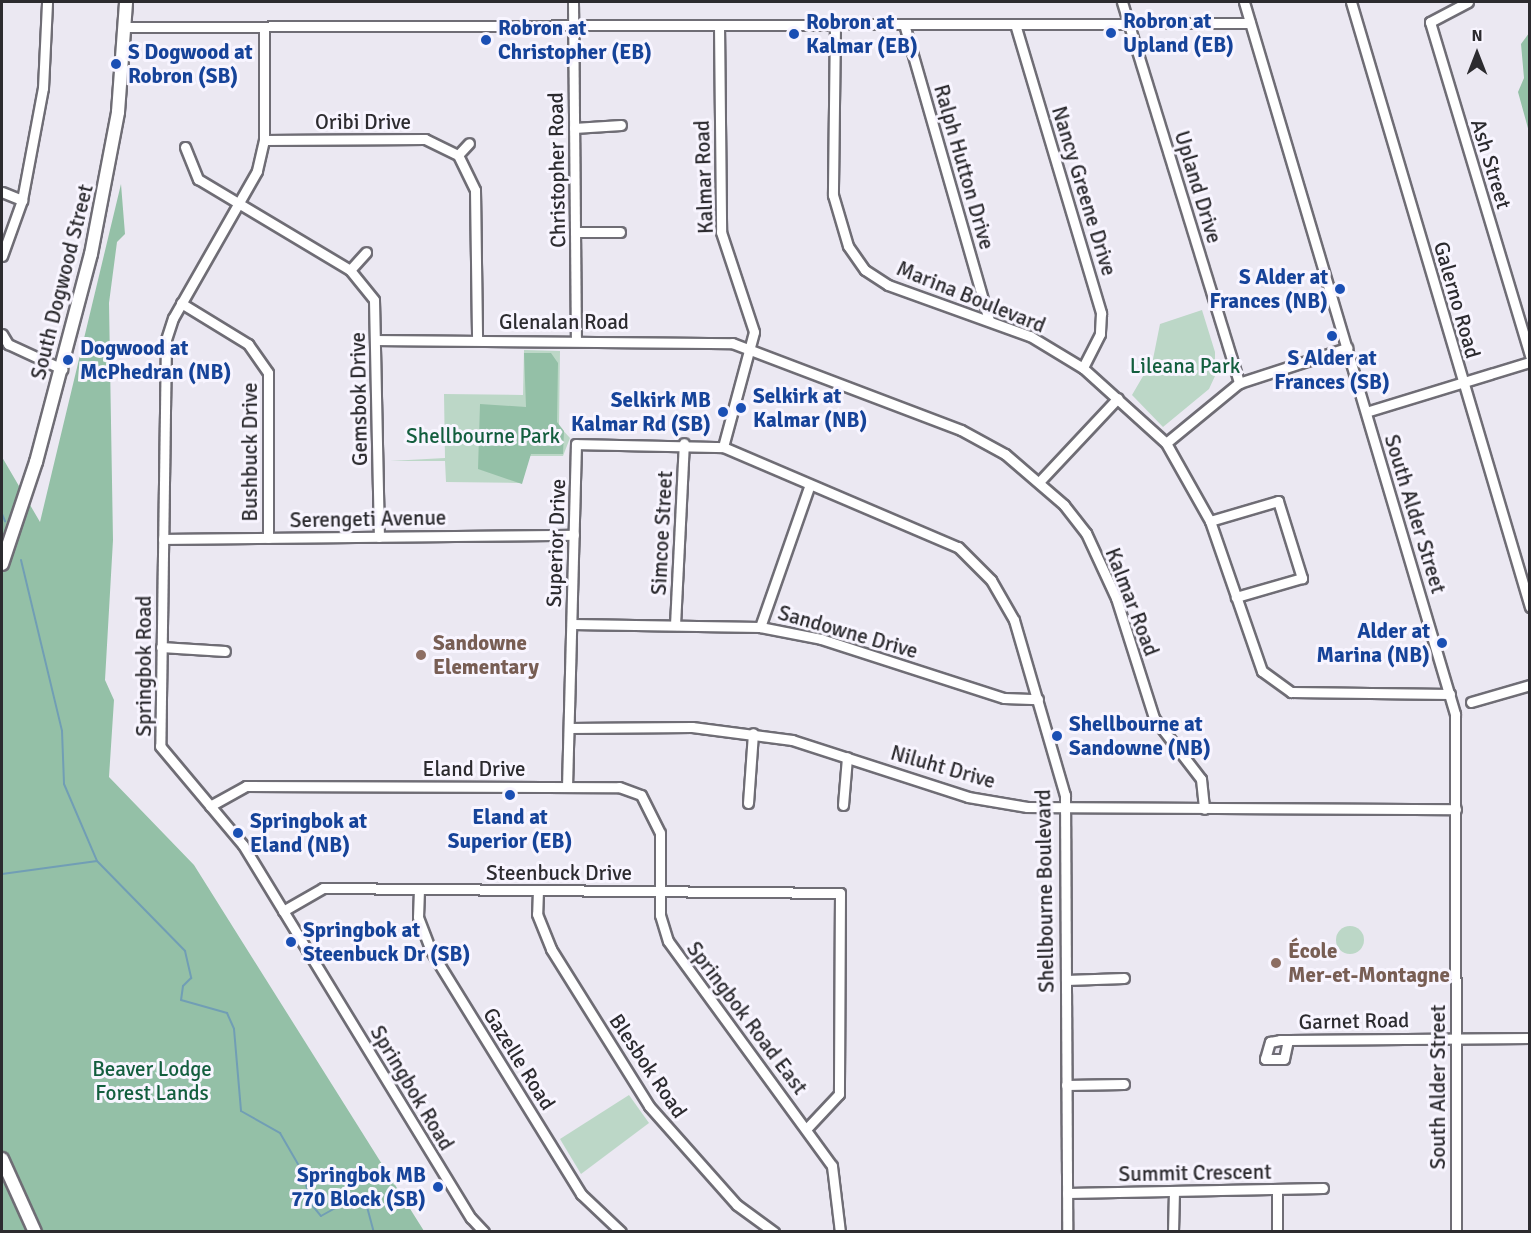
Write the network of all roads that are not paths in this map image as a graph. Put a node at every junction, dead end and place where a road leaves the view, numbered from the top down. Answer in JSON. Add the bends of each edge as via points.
{"nodes":[{"id":1,"x":46,"y":2,"type":"edge"},
{"id":2,"x":126,"y":2,"type":"edge"},
{"id":3,"x":573,"y":2,"type":"edge"},
{"id":4,"x":1122,"y":2,"type":"edge"},
{"id":5,"x":1244,"y":2,"type":"edge"},
{"id":6,"x":1351,"y":2,"type":"edge"},
{"id":7,"x":1468,"y":2,"type":"edge"},
{"id":8,"x":1250,"y":23,"type":"junction"},
{"id":9,"x":835,"y":24,"type":"junction"},
{"id":10,"x":904,"y":24,"type":"junction"},
{"id":11,"x":1015,"y":24,"type":"junction"},
{"id":12,"x":1129,"y":24,"type":"junction"},
{"id":13,"x":573,"y":25,"type":"junction"},
{"id":14,"x":719,"y":25,"type":"junction"},
{"id":15,"x":126,"y":27,"type":"junction"},
{"id":16,"x":264,"y":27,"type":"junction"},
{"id":17,"x":621,"y":125,"type":"dead end"},
{"id":18,"x":574,"y":128,"type":"junction"},
{"id":19,"x":264,"y":140,"type":"junction"},
{"id":20,"x":469,"y":143,"type":"dead end"},
{"id":21,"x":185,"y":147,"type":"dead end"},
{"id":22,"x":458,"y":155,"type":"junction"},
{"id":23,"x":2,"y":192,"type":"edge"},
{"id":24,"x":22,"y":200,"type":"junction"},
{"id":25,"x":237,"y":206,"type":"junction"},
{"id":26,"x":575,"y":231,"type":"junction"},
{"id":27,"x":620,"y":232,"type":"dead end"},
{"id":28,"x":366,"y":252,"type":"dead end"},
{"id":29,"x":2,"y":256,"type":"edge"},
{"id":30,"x":350,"y":270,"type":"junction"},
{"id":31,"x":181,"y":303,"type":"junction"},
{"id":32,"x":990,"y":320,"type":"junction"},
{"id":33,"x":2,"y":334,"type":"edge"},
{"id":34,"x":576,"y":339,"type":"junction"},
{"id":35,"x":377,"y":340,"type":"junction"},
{"id":36,"x":477,"y":340,"type":"junction"},
{"id":37,"x":1347,"y":348,"type":"junction"},
{"id":38,"x":750,"y":349,"type":"junction"},
{"id":39,"x":1530,"y":356,"type":"edge"},
{"id":40,"x":1530,"y":362,"type":"edge"},
{"id":41,"x":1083,"y":368,"type":"junction"},
{"id":42,"x":62,"y":369,"type":"junction"},
{"id":43,"x":1239,"y":383,"type":"junction"},
{"id":44,"x":1462,"y":383,"type":"junction"},
{"id":45,"x":1118,"y":398,"type":"junction"},
{"id":46,"x":1366,"y":412,"type":"junction"},
{"id":47,"x":684,"y":443,"type":"junction"},
{"id":48,"x":1166,"y":443,"type":"junction"},
{"id":49,"x":576,"y":444,"type":"joint"},
{"id":50,"x":723,"y":447,"type":"junction"},
{"id":51,"x":1040,"y":482,"type":"junction"},
{"id":52,"x":808,"y":487,"type":"junction"},
{"id":53,"x":1210,"y":521,"type":"junction"},
{"id":54,"x":574,"y":535,"type":"junction"},
{"id":55,"x":379,"y":537,"type":"junction"},
{"id":56,"x":268,"y":538,"type":"junction"},
{"id":57,"x":163,"y":539,"type":"junction"},
{"id":58,"x":2,"y":564,"type":"edge"},
{"id":59,"x":1236,"y":597,"type":"junction"},
{"id":60,"x":1530,"y":607,"type":"edge"},
{"id":61,"x":572,"y":624,"type":"junction"},
{"id":62,"x":675,"y":625,"type":"junction"},
{"id":63,"x":760,"y":627,"type":"junction"},
{"id":64,"x":161,"y":647,"type":"junction"},
{"id":65,"x":225,"y":651,"type":"dead end"},
{"id":66,"x":1530,"y":685,"type":"edge"},
{"id":67,"x":1450,"y":694,"type":"junction"},
{"id":68,"x":1038,"y":699,"type":"junction"},
{"id":69,"x":1471,"y":702,"type":"dead end"},
{"id":70,"x":569,"y":728,"type":"junction"},
{"id":71,"x":753,"y":733,"type":"junction"},
{"id":72,"x":847,"y":756,"type":"junction"},
{"id":73,"x":567,"y":787,"type":"junction"},
{"id":74,"x":748,"y":802,"type":"dead end"},
{"id":75,"x":843,"y":805,"type":"dead end"},
{"id":76,"x":210,"y":806,"type":"junction"},
{"id":77,"x":1065,"y":807,"type":"junction"},
{"id":78,"x":1204,"y":809,"type":"junction"},
{"id":79,"x":1456,"y":809,"type":"junction"},
{"id":80,"x":419,"y":889,"type":"junction"},
{"id":81,"x":538,"y":890,"type":"junction"},
{"id":82,"x":659,"y":891,"type":"junction"},
{"id":83,"x":283,"y":911,"type":"junction"},
{"id":84,"x":1124,"y":978,"type":"dead end"},
{"id":85,"x":1066,"y":980,"type":"junction"},
{"id":86,"x":1456,"y":1038,"type":"junction"},
{"id":87,"x":1530,"y":1038,"type":"edge"},
{"id":88,"x":1288,"y":1040,"type":"dead end"},
{"id":89,"x":1124,"y":1084,"type":"dead end"},
{"id":90,"x":1066,"y":1085,"type":"junction"},
{"id":91,"x":808,"y":1127,"type":"junction"},
{"id":92,"x":2,"y":1159,"type":"edge"},
{"id":93,"x":1323,"y":1188,"type":"dead end"},
{"id":94,"x":1277,"y":1190,"type":"junction"},
{"id":95,"x":1174,"y":1191,"type":"junction"},
{"id":96,"x":1067,"y":1193,"type":"junction"},
{"id":97,"x":35,"y":1232,"type":"edge"},
{"id":98,"x":484,"y":1232,"type":"edge"},
{"id":99,"x":621,"y":1232,"type":"edge"},
{"id":100,"x":774,"y":1232,"type":"edge"},
{"id":101,"x":840,"y":1232,"type":"edge"},
{"id":102,"x":1067,"y":1232,"type":"edge"},
{"id":103,"x":1173,"y":1232,"type":"edge"},
{"id":104,"x":1277,"y":1232,"type":"edge"},
{"id":105,"x":1456,"y":1232,"type":"edge"}],
"edges":[{"from":1,"to":24,"type":"street","via":[[43,88]]},
{"from":2,"to":15,"type":"main road","name":"South Dogwood Street"},
{"from":3,"to":13,"type":"street","name":"Christopher Road"},
{"from":4,"to":12,"type":"street","name":"Upland Drive"},
{"from":5,"to":8,"type":"street","name":"South Alder Street"},
{"from":6,"to":44,"type":"street","name":"Galerno Road"},
{"from":7,"to":39,"type":"street","name":"Ash Street","via":[[1430,22]]},
{"from":8,"to":12,"type":"street"},
{"from":8,"to":37,"type":"street","name":"South Alder Street"},
{"from":9,"to":10,"type":"street"},
{"from":9,"to":14,"type":"street"},
{"from":9,"to":32,"type":"street","name":"Marina Boulevard","via":[[833,195],[848,246],[865,270],[888,285]]},
{"from":10,"to":11,"type":"street"},
{"from":10,"to":32,"type":"street","name":"Ralph Hutton Drive"},
{"from":11,"to":12,"type":"street"},
{"from":11,"to":41,"type":"street","name":"Nancy Greene Drive","via":[[1101,313],[1100,334]]},
{"from":12,"to":43,"type":"street","name":"Upland Drive"},
{"from":13,"to":14,"type":"street"},
{"from":13,"to":16,"type":"street"},
{"from":13,"to":18,"type":"street","name":"Christopher Road"},
{"from":14,"to":38,"type":"street","name":"Kalmar Road","via":[[721,232],[754,332]]},
{"from":15,"to":16,"type":"street"},
{"from":15,"to":42,"type":"main road","name":"South Dogwood Street","via":[[107,178]]},
{"from":16,"to":19,"type":"street","name":"Springbok Road"},
{"from":17,"to":18,"type":"street"},
{"from":18,"to":26,"type":"street","name":"Christopher Road"},
{"from":19,"to":22,"type":"street","name":"Oribi Drive","via":[[425,139]]},
{"from":19,"to":25,"type":"street","name":"Springbok Road","via":[[257,171]]},
{"from":20,"to":22,"type":"street"},
{"from":21,"to":25,"type":"street","name":"Gemsbok Drive","via":[[198,179]]},
{"from":22,"to":36,"type":"street","via":[[475,190]]},
{"from":23,"to":24,"type":"street"},
{"from":24,"to":29,"type":"street"},
{"from":25,"to":30,"type":"street","name":"Gemsbok Drive"},
{"from":25,"to":31,"type":"street","name":"Springbok Road"},
{"from":26,"to":27,"type":"street"},
{"from":26,"to":34,"type":"street","name":"Christopher Road"},
{"from":28,"to":30,"type":"street"},
{"from":30,"to":35,"type":"street","name":"Gemsbok Drive","via":[[375,300]]},
{"from":31,"to":56,"type":"street","name":"Bushbuck Drive","via":[[248,344],[268,373]]},
{"from":31,"to":57,"type":"street","name":"Springbok Road","via":[[166,340]]},
{"from":32,"to":41,"type":"street","name":"Marina Boulevard"},
{"from":33,"to":42,"type":"street","via":[[8,344]]},
{"from":34,"to":36,"type":"street","name":"Glenalan Road"},
{"from":34,"to":38,"type":"street","name":"Glenalan Road","via":[[732,343]]},
{"from":35,"to":36,"type":"street","name":"Glenalan Road"},
{"from":35,"to":55,"type":"street","name":"Gemsbok Drive"},
{"from":37,"to":43,"type":"street"},
{"from":37,"to":46,"type":"street","name":"South Alder Street"},
{"from":38,"to":50,"type":"street"},
{"from":38,"to":51,"type":"street","name":"Kalmar Road","via":[[960,430],[1005,454]]},
{"from":40,"to":44,"type":"street"},
{"from":41,"to":45,"type":"street","name":"Marina Boulevard"},
{"from":42,"to":58,"type":"main road","name":"South Dogwood Street"},
{"from":43,"to":48,"type":"street"},
{"from":44,"to":46,"type":"street"},
{"from":44,"to":60,"type":"street","name":"Galerno Road"},
{"from":45,"to":48,"type":"street","name":"Marina Boulevard"},
{"from":45,"to":51,"type":"street"},
{"from":46,"to":67,"type":"street","name":"South Alder Street"},
{"from":47,"to":49,"type":"street","name":"Shellbourne Boulevard"},
{"from":47,"to":50,"type":"street","name":"Shellbourne Boulevard"},
{"from":47,"to":62,"type":"street","name":"Simcoe Street"},
{"from":48,"to":53,"type":"street","name":"Marina Boulevard"},
{"from":49,"to":54,"type":"street","name":"Superior Drive"},
{"from":50,"to":52,"type":"street","name":"Shellbourne Boulevard"},
{"from":51,"to":78,"type":"street","name":"Kalmar Road","via":[[1086,533],[1116,598],[1154,718],[1200,779]]},
{"from":52,"to":63,"type":"street"},
{"from":52,"to":68,"type":"street","name":"Shellbourne Boulevard","via":[[909,523],[958,547],[992,580],[1014,620]]},
{"from":53,"to":59,"type":"street","name":"Marina Boulevard"},
{"from":53,"to":59,"type":"street","via":[[1278,501],[1302,578]]},
{"from":54,"to":55,"type":"street","name":"Serengeti Avenue"},
{"from":54,"to":61,"type":"street","name":"Superior Drive"},
{"from":55,"to":56,"type":"street","name":"Serengeti Avenue"},
{"from":56,"to":57,"type":"street","name":"Serengeti Avenue"},
{"from":57,"to":64,"type":"street","name":"Springbok Road"},
{"from":59,"to":67,"type":"street","name":"Marina Boulevard","via":[[1262,671],[1291,693]]},
{"from":61,"to":62,"type":"street","name":"Sandowne Drive"},
{"from":61,"to":70,"type":"street","name":"Superior Drive"},
{"from":62,"to":63,"type":"street","name":"Sandowne Drive"},
{"from":63,"to":68,"type":"street","name":"Sandowne Drive","via":[[821,639],[1004,698]]},
{"from":64,"to":65,"type":"street"},
{"from":64,"to":76,"type":"street","name":"Springbok Road","via":[[160,746]]},
{"from":66,"to":69,"type":"street"},
{"from":67,"to":79,"type":"street","name":"South Alder Street","via":[[1455,714]]},
{"from":68,"to":77,"type":"street","name":"Shellbourne Boulevard"},
{"from":70,"to":71,"type":"street","name":"Niluht Drive"},
{"from":70,"to":73,"type":"street","name":"Superior Drive"},
{"from":71,"to":72,"type":"street","name":"Niluht Drive"},
{"from":71,"to":74,"type":"street"},
{"from":72,"to":75,"type":"street"},
{"from":72,"to":77,"type":"street","name":"Niluht Drive","via":[[968,797]]},
{"from":73,"to":76,"type":"street","name":"Eland Drive","via":[[246,786]]},
{"from":73,"to":82,"type":"street","name":"Eland Drive","via":[[619,787],[641,795],[660,833]]},
{"from":76,"to":83,"type":"street","name":"Springbok Road","via":[[243,845]]},
{"from":77,"to":78,"type":"street","name":"Niluht Drive"},
{"from":77,"to":85,"type":"street","name":"Shellbourne Boulevard"},
{"from":78,"to":79,"type":"street","name":"Niluht Drive"},
{"from":79,"to":86,"type":"street","name":"South Alder Street"},
{"from":80,"to":81,"type":"street","name":"Steenbuck Drive"},
{"from":80,"to":83,"type":"street","name":"Steenbuck Drive","via":[[323,888]]},
{"from":80,"to":99,"type":"street","name":"Gazelle Road","via":[[418,917],[431,951],[581,1194]]},
{"from":81,"to":82,"type":"street","name":"Steenbuck Drive"},
{"from":81,"to":100,"type":"street","name":"Blesbok Road","via":[[537,914],[551,949],[649,1106],[737,1205]]},
{"from":82,"to":91,"type":"street","name":"Springbok Road East","via":[[668,941],[707,1002]]},
{"from":82,"to":91,"type":"street","name":"Steenbuck Drive","via":[[840,893],[839,1094]]},
{"from":83,"to":98,"type":"street","name":"Springbok Road"},
{"from":84,"to":85,"type":"street"},
{"from":85,"to":90,"type":"street","name":"Shellbourne Boulevard"},
{"from":86,"to":87,"type":"street","name":"Garnet Road"},
{"from":86,"to":88,"type":"street","name":"Garnet Road"},
{"from":86,"to":105,"type":"street","name":"South Alder Street"},
{"from":89,"to":90,"type":"street"},
{"from":90,"to":96,"type":"street","name":"Shellbourne Boulevard"},
{"from":91,"to":101,"type":"street","via":[[832,1166]]},
{"from":92,"to":97,"type":"main road"},
{"from":93,"to":94,"type":"street","name":"Summit Crescent"},
{"from":94,"to":95,"type":"street","name":"Summit Crescent"},
{"from":94,"to":104,"type":"street"},
{"from":95,"to":96,"type":"street","name":"Summit Crescent"},
{"from":95,"to":103,"type":"street"},
{"from":96,"to":102,"type":"street","name":"Shellbourne Boulevard"}]}
